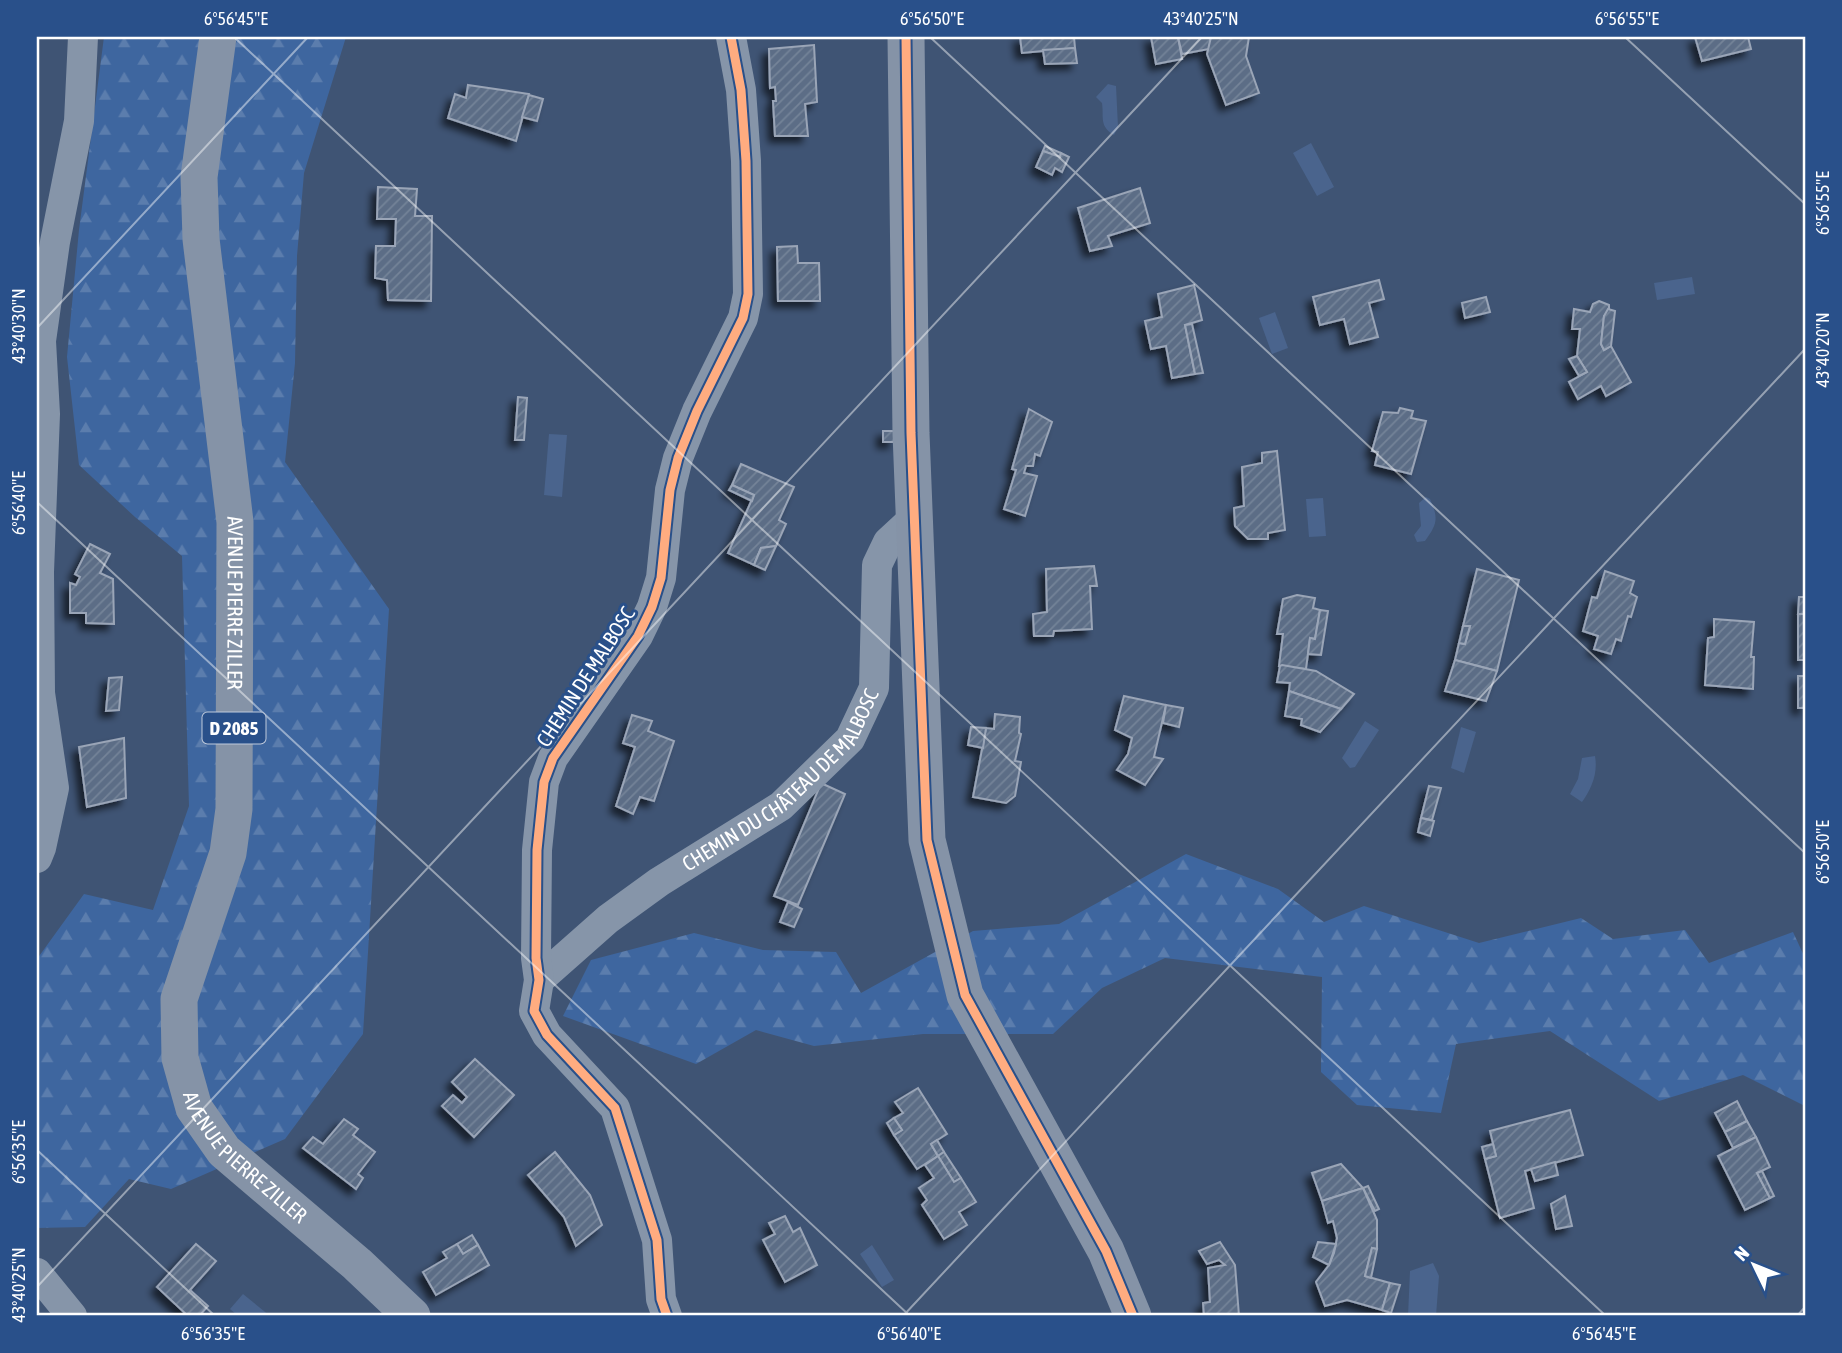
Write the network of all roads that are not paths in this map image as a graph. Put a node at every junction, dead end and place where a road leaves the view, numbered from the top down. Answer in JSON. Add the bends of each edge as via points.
{"nodes":[{"id":1,"x":83,"y":37,"type":"edge"},
{"id":2,"x":218,"y":37,"type":"edge"},
{"id":3,"x":731,"y":37,"type":"edge"},
{"id":4,"x":906,"y":37,"type":"edge"},
{"id":5,"x":914,"y":518,"type":"junction"},
{"id":6,"x":37,"y":858,"type":"edge"},
{"id":7,"x":539,"y":980,"type":"junction"},
{"id":8,"x":37,"y":1273,"type":"edge"},
{"id":9,"x":72,"y":1316,"type":"edge"},
{"id":10,"x":412,"y":1316,"type":"edge"},
{"id":11,"x":667,"y":1316,"type":"edge"},
{"id":12,"x":1133,"y":1316,"type":"edge"}],
"edges":[{"from":1,"to":6,"type":"street","via":[[79,121],[41,341],[45,414],[40,693],[54,788]]},
{"from":2,"to":10,"type":"main road","name":"AVENUE PIERRE ZILLER","number":"D 2085","via":[[200,177],[201,239],[235,522],[234,809],[228,853],[179,999],[180,1058],[194,1108],[224,1151]]},
{"from":3,"to":7,"type":"street","name":"CHEMIN DE MALBOSC","via":[[741,90],[746,161],[746,307],[678,458],[661,578],[652,607],[638,636],[554,758],[544,782],[537,850]]},
{"from":4,"to":5,"type":"main road"},
{"from":5,"to":7,"type":"street","name":"CHEMIN DU CHÂTEAU DE MALBOSC","via":[[888,542],[877,565],[874,688],[850,739],[781,806],[659,882],[608,919]]},
{"from":5,"to":12,"type":"main road","via":[[927,840],[965,995],[1106,1251]]},
{"from":7,"to":11,"type":"street","name":"CHEMIN DE MALBOSC","via":[[534,1011],[547,1035],[615,1108],[657,1240],[661,1300]]},
{"from":8,"to":9,"type":"street"}]}
